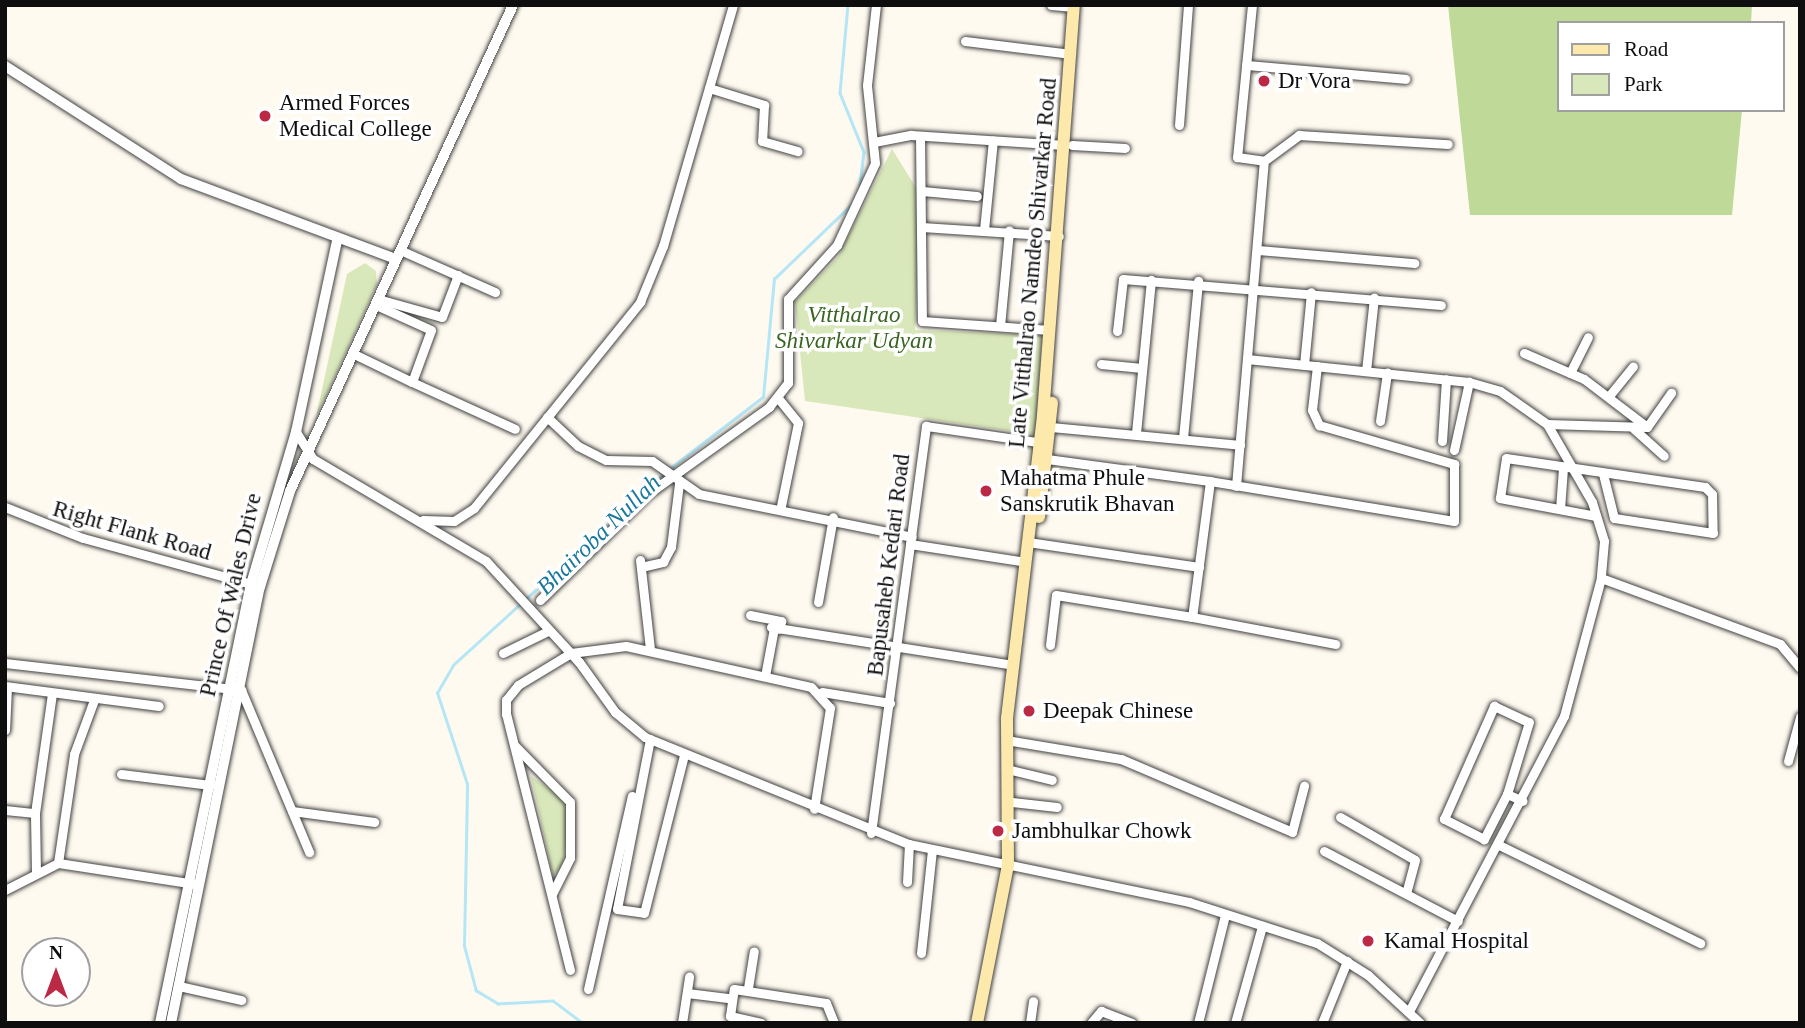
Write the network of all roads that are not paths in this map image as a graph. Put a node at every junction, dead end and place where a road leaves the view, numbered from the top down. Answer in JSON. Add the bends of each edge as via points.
{"nodes":[{"id":1,"x":513,"y":5,"type":"edge"},
{"id":2,"x":733,"y":5,"type":"edge"},
{"id":3,"x":876,"y":5,"type":"edge"},
{"id":4,"x":1051,"y":5,"type":"edge"},
{"id":5,"x":1188,"y":5,"type":"edge"},
{"id":6,"x":1252,"y":5,"type":"edge"},
{"id":7,"x":1077,"y":6,"type":"edge"},
{"id":8,"x":965,"y":41,"type":"dead end"},
{"id":9,"x":1071,"y":54,"type":"junction"},
{"id":10,"x":1246,"y":65,"type":"junction"},
{"id":11,"x":5,"y":66,"type":"edge"},
{"id":12,"x":1405,"y":79,"type":"dead end"},
{"id":13,"x":709,"y":88,"type":"junction"},
{"id":14,"x":1180,"y":125,"type":"dead end"},
{"id":15,"x":920,"y":136,"type":"junction"},
{"id":16,"x":993,"y":140,"type":"junction"},
{"id":17,"x":874,"y":142,"type":"junction"},
{"id":18,"x":1448,"y":144,"type":"dead end"},
{"id":19,"x":1068,"y":145,"type":"junction"},
{"id":20,"x":1125,"y":149,"type":"dead end"},
{"id":21,"x":798,"y":151,"type":"dead end"},
{"id":22,"x":1264,"y":161,"type":"junction"},
{"id":23,"x":922,"y":191,"type":"junction"},
{"id":24,"x":977,"y":195,"type":"dead end"},
{"id":25,"x":922,"y":227,"type":"junction"},
{"id":26,"x":984,"y":230,"type":"junction"},
{"id":27,"x":1009,"y":230,"type":"junction"},
{"id":28,"x":1059,"y":236,"type":"junction"},
{"id":29,"x":337,"y":240,"type":"junction"},
{"id":30,"x":1258,"y":250,"type":"junction"},
{"id":31,"x":398,"y":255,"type":"junction"},
{"id":32,"x":1414,"y":263,"type":"dead end"},
{"id":33,"x":458,"y":275,"type":"junction"},
{"id":34,"x":1151,"y":280,"type":"junction"},
{"id":35,"x":1198,"y":281,"type":"junction"},
{"id":36,"x":1255,"y":287,"type":"junction"},
{"id":37,"x":495,"y":292,"type":"dead end"},
{"id":38,"x":1311,"y":292,"type":"junction"},
{"id":39,"x":1374,"y":297,"type":"junction"},
{"id":40,"x":377,"y":302,"type":"junction"},
{"id":41,"x":1441,"y":305,"type":"dead end"},
{"id":42,"x":1000,"y":326,"type":"junction"},
{"id":43,"x":1050,"y":330,"type":"junction"},
{"id":44,"x":1117,"y":331,"type":"dead end"},
{"id":45,"x":1588,"y":337,"type":"dead end"},
{"id":46,"x":1524,"y":353,"type":"dead end"},
{"id":47,"x":354,"y":355,"type":"junction"},
{"id":48,"x":1247,"y":359,"type":"junction"},
{"id":49,"x":1101,"y":364,"type":"dead end"},
{"id":50,"x":1304,"y":365,"type":"junction"},
{"id":51,"x":1317,"y":366,"type":"junction"},
{"id":52,"x":1633,"y":366,"type":"dead end"},
{"id":53,"x":1142,"y":368,"type":"junction"},
{"id":54,"x":1366,"y":371,"type":"junction"},
{"id":55,"x":1387,"y":373,"type":"junction"},
{"id":56,"x":1570,"y":373,"type":"junction"},
{"id":57,"x":1446,"y":379,"type":"junction"},
{"id":58,"x":412,"y":382,"type":"junction"},
{"id":59,"x":1469,"y":382,"type":"junction"},
{"id":60,"x":1671,"y":393,"type":"dead end"},
{"id":61,"x":1609,"y":396,"type":"junction"},
{"id":62,"x":778,"y":398,"type":"junction"},
{"id":63,"x":547,"y":417,"type":"junction"},
{"id":64,"x":1380,"y":421,"type":"dead end"},
{"id":65,"x":1547,"y":424,"type":"junction"},
{"id":66,"x":1051,"y":427,"type":"junction"},
{"id":67,"x":1647,"y":427,"type":"junction"},
{"id":68,"x":1633,"y":428,"type":"junction"},
{"id":69,"x":515,"y":429,"type":"dead end"},
{"id":70,"x":296,"y":432,"type":"junction"},
{"id":71,"x":1136,"y":433,"type":"junction"},
{"id":72,"x":1182,"y":438,"type":"junction"},
{"id":73,"x":1442,"y":441,"type":"dead end"},
{"id":74,"x":1044,"y":443,"type":"junction"},
{"id":75,"x":1240,"y":444,"type":"junction"},
{"id":76,"x":1454,"y":450,"type":"dead end"},
{"id":77,"x":310,"y":452,"type":"junction"},
{"id":78,"x":1664,"y":456,"type":"dead end"},
{"id":79,"x":1047,"y":459,"type":"junction"},
{"id":80,"x":1563,"y":468,"type":"junction"},
{"id":81,"x":1574,"y":470,"type":"junction"},
{"id":82,"x":1603,"y":474,"type":"junction"},
{"id":83,"x":1210,"y":481,"type":"junction"},
{"id":84,"x":677,"y":482,"type":"junction"},
{"id":85,"x":1236,"y":486,"type":"junction"},
{"id":86,"x":781,"y":506,"type":"junction"},
{"id":87,"x":5,"y":507,"type":"edge"},
{"id":88,"x":1560,"y":509,"type":"junction"},
{"id":89,"x":1596,"y":516,"type":"junction"},
{"id":90,"x":833,"y":517,"type":"junction"},
{"id":91,"x":421,"y":520,"type":"junction"},
{"id":92,"x":911,"y":541,"type":"junction"},
{"id":93,"x":1032,"y":543,"type":"junction"},
{"id":94,"x":1026,"y":562,"type":"junction"},
{"id":95,"x":1199,"y":567,"type":"junction"},
{"id":96,"x":1601,"y":578,"type":"junction"},
{"id":97,"x":251,"y":584,"type":"junction"},
{"id":98,"x":540,"y":600,"type":"dead end"},
{"id":99,"x":818,"y":602,"type":"dead end"},
{"id":100,"x":750,"y":615,"type":"dead end"},
{"id":101,"x":1192,"y":617,"type":"junction"},
{"id":102,"x":545,"y":628,"type":"junction"},
{"id":103,"x":775,"y":628,"type":"junction"},
{"id":104,"x":1335,"y":644,"type":"dead end"},
{"id":105,"x":1050,"y":645,"type":"dead end"},
{"id":106,"x":898,"y":647,"type":"junction"},
{"id":107,"x":650,"y":649,"type":"junction"},
{"id":108,"x":503,"y":653,"type":"dead end"},
{"id":109,"x":571,"y":653,"type":"junction"},
{"id":110,"x":5,"y":663,"type":"edge"},
{"id":111,"x":1013,"y":665,"type":"junction"},
{"id":112,"x":1800,"y":668,"type":"edge"},
{"id":113,"x":765,"y":676,"type":"junction"},
{"id":114,"x":6,"y":686,"type":"edge"},
{"id":115,"x":235,"y":689,"type":"junction"},
{"id":116,"x":820,"y":692,"type":"junction"},
{"id":117,"x":52,"y":694,"type":"junction"},
{"id":118,"x":94,"y":700,"type":"junction"},
{"id":119,"x":890,"y":703,"type":"junction"},
{"id":120,"x":159,"y":706,"type":"dead end"},
{"id":121,"x":1800,"y":717,"type":"edge"},
{"id":122,"x":5,"y":730,"type":"edge"},
{"id":123,"x":648,"y":738,"type":"junction"},
{"id":124,"x":1012,"y":741,"type":"junction"},
{"id":125,"x":514,"y":746,"type":"junction"},
{"id":126,"x":684,"y":755,"type":"junction"},
{"id":127,"x":1788,"y":761,"type":"dead end"},
{"id":128,"x":1011,"y":770,"type":"junction"},
{"id":129,"x":121,"y":774,"type":"dead end"},
{"id":130,"x":1052,"y":780,"type":"dead end"},
{"id":131,"x":210,"y":785,"type":"junction"},
{"id":132,"x":1304,"y":786,"type":"dead end"},
{"id":133,"x":1507,"y":793,"type":"junction"},
{"id":134,"x":1523,"y":801,"type":"junction"},
{"id":135,"x":1012,"y":802,"type":"junction"},
{"id":136,"x":1057,"y":807,"type":"dead end"},
{"id":137,"x":814,"y":809,"type":"junction"},
{"id":138,"x":5,"y":810,"type":"edge"},
{"id":139,"x":292,"y":811,"type":"junction"},
{"id":140,"x":35,"y":813,"type":"junction"},
{"id":141,"x":1340,"y":817,"type":"dead end"},
{"id":142,"x":374,"y":822,"type":"dead end"},
{"id":143,"x":871,"y":833,"type":"junction"},
{"id":144,"x":909,"y":844,"type":"junction"},
{"id":145,"x":1499,"y":845,"type":"junction"},
{"id":146,"x":932,"y":850,"type":"junction"},
{"id":147,"x":1324,"y":851,"type":"dead end"},
{"id":148,"x":309,"y":852,"type":"dead end"},
{"id":149,"x":58,"y":863,"type":"junction"},
{"id":150,"x":1011,"y":863,"type":"junction"},
{"id":151,"x":36,"y":872,"type":"junction"},
{"id":152,"x":907,"y":882,"type":"dead end"},
{"id":153,"x":195,"y":884,"type":"junction"},
{"id":154,"x":5,"y":890,"type":"edge"},
{"id":155,"x":1406,"y":893,"type":"junction"},
{"id":156,"x":552,"y":894,"type":"junction"},
{"id":157,"x":1225,"y":915,"type":"junction"},
{"id":158,"x":1458,"y":920,"type":"junction"},
{"id":159,"x":1262,"y":926,"type":"junction"},
{"id":160,"x":1700,"y":943,"type":"dead end"},
{"id":161,"x":754,"y":951,"type":"dead end"},
{"id":162,"x":921,"y":953,"type":"dead end"},
{"id":163,"x":1348,"y":961,"type":"junction"},
{"id":164,"x":570,"y":970,"type":"dead end"},
{"id":165,"x":689,"y":977,"type":"dead end"},
{"id":166,"x":179,"y":986,"type":"junction"},
{"id":167,"x":748,"y":988,"type":"junction"},
{"id":168,"x":588,"y":989,"type":"dead end"},
{"id":169,"x":687,"y":993,"type":"junction"},
{"id":170,"x":728,"y":998,"type":"junction"},
{"id":171,"x":241,"y":1000,"type":"dead end"},
{"id":172,"x":1033,"y":1001,"type":"dead end"},
{"id":173,"x":1409,"y":1011,"type":"junction"},
{"id":174,"x":160,"y":1023,"type":"edge"},
{"id":175,"x":171,"y":1023,"type":"edge"},
{"id":176,"x":682,"y":1023,"type":"edge"},
{"id":177,"x":761,"y":1023,"type":"edge"},
{"id":178,"x":834,"y":1023,"type":"edge"},
{"id":179,"x":977,"y":1023,"type":"edge"},
{"id":180,"x":985,"y":1023,"type":"edge"},
{"id":181,"x":1030,"y":1023,"type":"edge"},
{"id":182,"x":1091,"y":1023,"type":"edge"},
{"id":183,"x":1132,"y":1023,"type":"edge"},
{"id":184,"x":1198,"y":1023,"type":"edge"},
{"id":185,"x":1235,"y":1023,"type":"edge"},
{"id":186,"x":1322,"y":1023,"type":"edge"},
{"id":187,"x":1420,"y":1023,"type":"edge"}],
"edges":[{"from":1,"to":31,"type":"street","name":"Prince Of Wales Drive"},
{"from":2,"to":13,"type":"street"},
{"from":3,"to":17,"type":"street","via":[[867,85]]},
{"from":4,"to":7,"type":"street"},
{"from":5,"to":14,"type":"street"},
{"from":6,"to":10,"type":"street"},
{"from":7,"to":9,"type":"main road","name":"Late Vitthalrao Namdeo Shivarkar Road"},
{"from":7,"to":19,"type":"main road","name":"Late Vitthalrao Namdeo Shivarkar Road"},
{"from":8,"to":9,"type":"street"},
{"from":9,"to":19,"type":"main road","name":"Late Vitthalrao Namdeo Shivarkar Road"},
{"from":10,"to":12,"type":"street"},
{"from":10,"to":22,"type":"street","via":[[1237,157]]},
{"from":11,"to":29,"type":"street","via":[[164,170]]},
{"from":13,"to":21,"type":"street","via":[[764,105],[762,141]]},
{"from":13,"to":63,"type":"street","via":[[640,302]]},
{"from":15,"to":16,"type":"street"},
{"from":15,"to":17,"type":"street"},
{"from":15,"to":23,"type":"street"},
{"from":16,"to":19,"type":"street"},
{"from":16,"to":26,"type":"street"},
{"from":17,"to":62,"type":"street","via":[[869,181],[837,245],[788,299],[790,370]]},
{"from":18,"to":22,"type":"street","via":[[1299,135]]},
{"from":19,"to":20,"type":"street"},
{"from":19,"to":28,"type":"main road","name":"Late Vitthalrao Namdeo Shivarkar Road"},
{"from":19,"to":66,"type":"main road","name":"Late Vitthalrao Namdeo Shivarkar Road"},
{"from":22,"to":30,"type":"street"},
{"from":23,"to":24,"type":"street"},
{"from":23,"to":25,"type":"street"},
{"from":25,"to":26,"type":"street"},
{"from":25,"to":42,"type":"street","via":[[922,321]]},
{"from":26,"to":27,"type":"street"},
{"from":27,"to":28,"type":"street"},
{"from":27,"to":42,"type":"street"},
{"from":28,"to":43,"type":"main road","name":"Late Vitthalrao Namdeo Shivarkar Road"},
{"from":29,"to":31,"type":"street"},
{"from":29,"to":70,"type":"street","name":"Prince Of Wales Drive"},
{"from":30,"to":32,"type":"street"},
{"from":30,"to":36,"type":"street"},
{"from":31,"to":33,"type":"street"},
{"from":31,"to":40,"type":"street","name":"Prince Of Wales Drive"},
{"from":33,"to":37,"type":"street"},
{"from":33,"to":40,"type":"street","via":[[442,317]]},
{"from":34,"to":35,"type":"street"},
{"from":34,"to":44,"type":"street","via":[[1123,279]]},
{"from":34,"to":53,"type":"street"},
{"from":35,"to":36,"type":"street"},
{"from":35,"to":72,"type":"street"},
{"from":36,"to":38,"type":"street"},
{"from":36,"to":48,"type":"street"},
{"from":38,"to":39,"type":"street"},
{"from":38,"to":50,"type":"street"},
{"from":39,"to":41,"type":"street"},
{"from":39,"to":54,"type":"street"},
{"from":40,"to":47,"type":"street","name":"Prince Of Wales Drive"},
{"from":40,"to":58,"type":"street","via":[[431,330]]},
{"from":42,"to":43,"type":"street"},
{"from":43,"to":74,"type":"main road","name":"Late Vitthalrao Namdeo Shivarkar Road"},
{"from":45,"to":56,"type":"street"},
{"from":46,"to":56,"type":"street"},
{"from":47,"to":58,"type":"street"},
{"from":47,"to":77,"type":"street","name":"Prince Of Wales Drive"},
{"from":48,"to":50,"type":"street"},
{"from":48,"to":75,"type":"street"},
{"from":49,"to":53,"type":"street"},
{"from":50,"to":51,"type":"street"},
{"from":51,"to":54,"type":"street"},
{"from":51,"to":85,"type":"street","via":[[1312,410],[1319,425],[1454,464],[1454,521]]},
{"from":52,"to":61,"type":"street"},
{"from":53,"to":71,"type":"street"},
{"from":54,"to":55,"type":"street"},
{"from":55,"to":57,"type":"street"},
{"from":55,"to":64,"type":"street"},
{"from":56,"to":61,"type":"street"},
{"from":57,"to":59,"type":"street"},
{"from":57,"to":73,"type":"street"},
{"from":58,"to":69,"type":"street"},
{"from":59,"to":65,"type":"street","via":[[1500,391]]},
{"from":59,"to":76,"type":"street"},
{"from":60,"to":67,"type":"street"},
{"from":61,"to":67,"type":"street"},
{"from":62,"to":84,"type":"street"},
{"from":62,"to":86,"type":"street","via":[[798,423]]},
{"from":63,"to":84,"type":"street","via":[[578,446],[606,460],[658,465]]},
{"from":63,"to":91,"type":"street","via":[[465,517]]},
{"from":65,"to":68,"type":"street"},
{"from":65,"to":81,"type":"street"},
{"from":66,"to":71,"type":"street"},
{"from":66,"to":74,"type":"main road","name":"Late Vitthalrao Namdeo Shivarkar Road"},
{"from":67,"to":68,"type":"street"},
{"from":68,"to":78,"type":"street"},
{"from":70,"to":77,"type":"street"},
{"from":70,"to":97,"type":"street","name":"Prince Of Wales Drive"},
{"from":71,"to":72,"type":"street"},
{"from":72,"to":75,"type":"street"},
{"from":74,"to":79,"type":"main road","name":"Late Vitthalrao Namdeo Shivarkar Road"},
{"from":74,"to":92,"type":"street","name":"Bapusaheb Kedari Road","via":[[926,426]]},
{"from":74,"to":93,"type":"main road","name":"Late Vitthalrao Namdeo Shivarkar Road"},
{"from":75,"to":85,"type":"street"},
{"from":77,"to":91,"type":"street"},
{"from":77,"to":115,"type":"street","name":"Prince Of Wales Drive","via":[[290,491]]},
{"from":79,"to":83,"type":"street"},
{"from":79,"to":93,"type":"main road","name":"Late Vitthalrao Namdeo Shivarkar Road"},
{"from":80,"to":81,"type":"street"},
{"from":80,"to":88,"type":"street"},
{"from":80,"to":88,"type":"street","via":[[1506,458],[1500,498]]},
{"from":81,"to":82,"type":"street"},
{"from":81,"to":89,"type":"street"},
{"from":82,"to":82,"type":"street","via":[[1614,518],[1713,533],[1712,494],[1705,487]]},
{"from":83,"to":85,"type":"street"},
{"from":83,"to":95,"type":"street"},
{"from":84,"to":86,"type":"street","via":[[699,494]]},
{"from":84,"to":98,"type":"street","via":[[649,494]]},
{"from":84,"to":107,"type":"street","via":[[671,547],[663,562],[641,564]]},
{"from":86,"to":90,"type":"street"},
{"from":87,"to":97,"type":"street","name":"Right Flank Road","via":[[72,535]]},
{"from":88,"to":89,"type":"street"},
{"from":89,"to":96,"type":"street","via":[[1604,541]]},
{"from":90,"to":92,"type":"street"},
{"from":90,"to":99,"type":"street"},
{"from":91,"to":102,"type":"street","via":[[504,579]]},
{"from":92,"to":94,"type":"street"},
{"from":92,"to":106,"type":"street","name":"Bapusaheb Kedari Road"},
{"from":93,"to":94,"type":"main road","name":"Late Vitthalrao Namdeo Shivarkar Road"},
{"from":93,"to":95,"type":"street"},
{"from":93,"to":124,"type":"main road","name":"Late Vitthalrao Namdeo Shivarkar Road"},
{"from":94,"to":111,"type":"main road","name":"Late Vitthalrao Namdeo Shivarkar Road"},
{"from":95,"to":101,"type":"street"},
{"from":96,"to":112,"type":"street","via":[[1780,644]]},
{"from":96,"to":134,"type":"street","via":[[1564,716]]},
{"from":97,"to":115,"type":"street","name":"Prince Of Wales Drive"},
{"from":100,"to":103,"type":"street","via":[[780,621]]},
{"from":101,"to":104,"type":"street"},
{"from":101,"to":105,"type":"street","via":[[1056,595]]},
{"from":102,"to":108,"type":"street"},
{"from":102,"to":109,"type":"street"},
{"from":103,"to":106,"type":"street"},
{"from":103,"to":113,"type":"street"},
{"from":106,"to":111,"type":"street"},
{"from":106,"to":119,"type":"street","name":"Bapusaheb Kedari Road"},
{"from":107,"to":109,"type":"street"},
{"from":107,"to":113,"type":"street"},
{"from":109,"to":123,"type":"street","via":[[615,712]]},
{"from":109,"to":125,"type":"street","via":[[506,700]]},
{"from":110,"to":115,"type":"street"},
{"from":111,"to":150,"type":"main road","name":"Late Vitthalrao Namdeo Shivarkar Road","via":[[1004,768]]},
{"from":113,"to":116,"type":"street"},
{"from":114,"to":117,"type":"street"},
{"from":114,"to":122,"type":"street"},
{"from":115,"to":131,"type":"street","name":"Prince Of Wales Drive"},
{"from":115,"to":139,"type":"street"},
{"from":115,"to":153,"type":"street","name":"Prince Of Wales Drive"},
{"from":116,"to":119,"type":"street"},
{"from":116,"to":137,"type":"street","via":[[830,719]]},
{"from":117,"to":118,"type":"street"},
{"from":117,"to":140,"type":"street"},
{"from":118,"to":120,"type":"street"},
{"from":118,"to":149,"type":"street","via":[[74,754]]},
{"from":119,"to":143,"type":"street","name":"Bapusaheb Kedari Road"},
{"from":121,"to":127,"type":"street"},
{"from":123,"to":126,"type":"street"},
{"from":123,"to":126,"type":"street","via":[[617,909],[644,913]]},
{"from":123,"to":168,"type":"street"},
{"from":124,"to":128,"type":"main road","name":"Late Vitthalrao Namdeo Shivarkar Road"},
{"from":124,"to":132,"type":"street","via":[[1121,759],[1292,832]]},
{"from":125,"to":156,"type":"street"},
{"from":125,"to":156,"type":"street","via":[[570,802],[570,858]]},
{"from":126,"to":137,"type":"street"},
{"from":128,"to":130,"type":"street"},
{"from":128,"to":135,"type":"main road","name":"Late Vitthalrao Namdeo Shivarkar Road"},
{"from":129,"to":131,"type":"street"},
{"from":131,"to":153,"type":"street","name":"Prince Of Wales Drive"},
{"from":133,"to":133,"type":"street","via":[[1529,722],[1494,706],[1444,819],[1484,839]]},
{"from":133,"to":134,"type":"street"},
{"from":134,"to":145,"type":"street"},
{"from":135,"to":136,"type":"street"},
{"from":135,"to":150,"type":"main road","name":"Late Vitthalrao Namdeo Shivarkar Road"},
{"from":137,"to":143,"type":"street"},
{"from":138,"to":140,"type":"street"},
{"from":139,"to":142,"type":"street"},
{"from":139,"to":148,"type":"street"},
{"from":140,"to":151,"type":"street"},
{"from":141,"to":155,"type":"street","via":[[1415,860]]},
{"from":143,"to":144,"type":"street"},
{"from":144,"to":146,"type":"street"},
{"from":144,"to":152,"type":"street"},
{"from":145,"to":158,"type":"street"},
{"from":145,"to":160,"type":"street"},
{"from":146,"to":150,"type":"street"},
{"from":146,"to":162,"type":"street"},
{"from":147,"to":155,"type":"street"},
{"from":149,"to":151,"type":"street"},
{"from":149,"to":153,"type":"street"},
{"from":150,"to":157,"type":"street"},
{"from":150,"to":179,"type":"main road","name":"Late Vitthalrao Namdeo Shivarkar Road"},
{"from":150,"to":180,"type":"main road","name":"Late Vitthalrao Namdeo Shivarkar Road"},
{"from":151,"to":154,"type":"street"},
{"from":153,"to":166,"type":"street","name":"Prince Of Wales Drive"},
{"from":153,"to":174,"type":"street","name":"Prince Of Wales Drive"},
{"from":155,"to":158,"type":"street"},
{"from":156,"to":164,"type":"street"},
{"from":157,"to":159,"type":"street"},
{"from":157,"to":184,"type":"street"},
{"from":158,"to":173,"type":"street"},
{"from":159,"to":163,"type":"street","via":[[1317,943]]},
{"from":159,"to":185,"type":"street"},
{"from":161,"to":167,"type":"street"},
{"from":163,"to":173,"type":"street"},
{"from":163,"to":186,"type":"street"},
{"from":165,"to":169,"type":"street"},
{"from":166,"to":171,"type":"street"},
{"from":166,"to":175,"type":"street","name":"Prince Of Wales Drive"},
{"from":167,"to":170,"type":"street","via":[[734,989]]},
{"from":167,"to":178,"type":"street","via":[[826,1003]]},
{"from":169,"to":170,"type":"street"},
{"from":169,"to":176,"type":"street"},
{"from":170,"to":177,"type":"street","via":[[730,1016]]},
{"from":172,"to":181,"type":"street"},
{"from":173,"to":187,"type":"street"},
{"from":182,"to":183,"type":"street","via":[[1101,1011]]}]}
